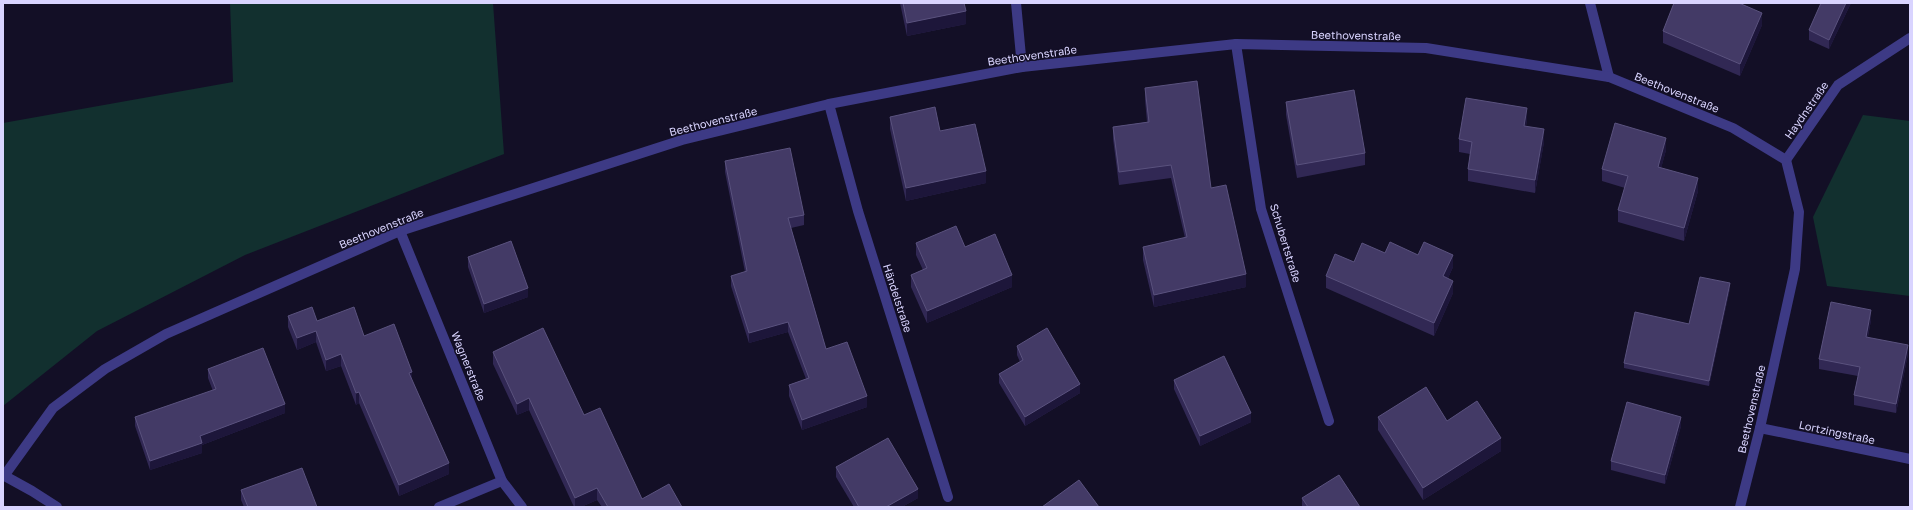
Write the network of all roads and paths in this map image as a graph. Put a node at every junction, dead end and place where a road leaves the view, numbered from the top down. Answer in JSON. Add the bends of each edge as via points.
{"nodes":[{"id":1,"x":1016,"y":3,"type":"edge"},
{"id":2,"x":1590,"y":3,"type":"edge"},
{"id":3,"x":1910,"y":38,"type":"edge"},
{"id":4,"x":1236,"y":44,"type":"junction"},
{"id":5,"x":1022,"y":67,"type":"junction"},
{"id":6,"x":1609,"y":77,"type":"junction"},
{"id":7,"x":829,"y":104,"type":"junction"},
{"id":8,"x":1786,"y":160,"type":"junction"},
{"id":9,"x":400,"y":231,"type":"junction"},
{"id":10,"x":1329,"y":420,"type":"dead end"},
{"id":11,"x":1760,"y":428,"type":"junction"},
{"id":12,"x":1910,"y":459,"type":"edge"},
{"id":13,"x":3,"y":475,"type":"edge"},
{"id":14,"x":502,"y":481,"type":"junction"},
{"id":15,"x":948,"y":497,"type":"dead end"},
{"id":16,"x":57,"y":507,"type":"edge"},
{"id":17,"x":439,"y":507,"type":"edge"},
{"id":18,"x":522,"y":507,"type":"edge"},
{"id":19,"x":1740,"y":507,"type":"edge"}],
"edges":[{"from":1,"to":5,"type":"street"},
{"from":2,"to":6,"type":"street"},
{"from":3,"to":8,"type":"street","name":"Haydnstraße","via":[[1838,85]]},
{"from":4,"to":5,"type":"street","name":"Beethovenstraße"},
{"from":4,"to":6,"type":"street","name":"Beethovenstraße","via":[[1426,48]]},
{"from":4,"to":10,"type":"street","name":"Schubertstraße","via":[[1261,209]]},
{"from":5,"to":7,"type":"street","name":"Beethovenstraße"},
{"from":6,"to":8,"type":"street","name":"Beethovenstraße","via":[[1733,128]]},
{"from":7,"to":9,"type":"street","name":"Beethovenstraße","via":[[682,140]]},
{"from":7,"to":15,"type":"street","name":"Händelstraße","via":[[858,211]]},
{"from":8,"to":11,"type":"street","name":"Beethovenstraße","via":[[1799,212],[1795,269]]},
{"from":9,"to":13,"type":"street","name":"Beethovenstraße","via":[[166,334],[105,369],[53,408]]},
{"from":9,"to":14,"type":"street","name":"Wagnerstraße"},
{"from":11,"to":12,"type":"street","name":"Lortzingstraße"},
{"from":11,"to":19,"type":"street","name":"Beethovenstraße"},
{"from":13,"to":16,"type":"street"},
{"from":14,"to":17,"type":"street"},
{"from":14,"to":18,"type":"street","name":"Wagnerstraße"}]}
